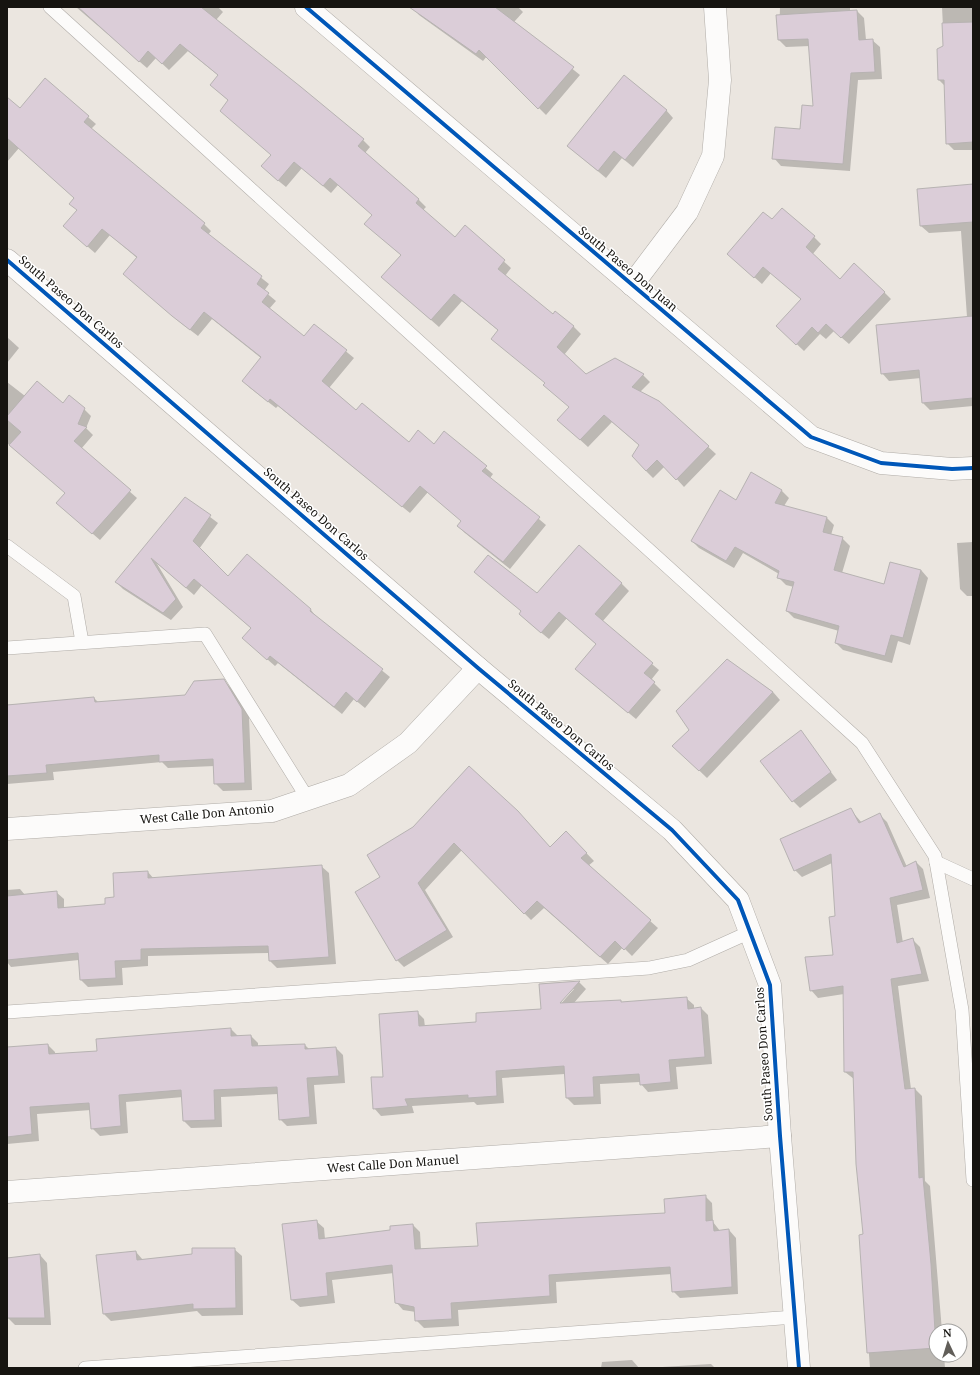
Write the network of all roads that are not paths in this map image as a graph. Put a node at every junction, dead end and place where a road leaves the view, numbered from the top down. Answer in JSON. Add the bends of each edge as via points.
{"nodes":[{"id":1,"x":50,"y":7,"type":"edge"},
{"id":2,"x":306,"y":7,"type":"edge"},
{"id":3,"x":715,"y":7,"type":"edge"},
{"id":4,"x":7,"y":260,"type":"edge"},
{"id":5,"x":632,"y":285,"type":"junction"},
{"id":6,"x":973,"y":468,"type":"edge"},
{"id":7,"x":7,"y":546,"type":"edge"},
{"id":8,"x":82,"y":642,"type":"junction"},
{"id":9,"x":7,"y":648,"type":"edge"},
{"id":10,"x":478,"y":668,"type":"junction"},
{"id":11,"x":308,"y":798,"type":"junction"},
{"id":12,"x":7,"y":829,"type":"edge"},
{"id":13,"x":936,"y":862,"type":"junction"},
{"id":14,"x":973,"y":879,"type":"edge"},
{"id":15,"x":750,"y":932,"type":"junction"},
{"id":16,"x":7,"y":1012,"type":"edge"},
{"id":17,"x":780,"y":1136,"type":"junction"},
{"id":18,"x":973,"y":1180,"type":"edge"},
{"id":19,"x":7,"y":1192,"type":"edge"},
{"id":20,"x":795,"y":1317,"type":"junction"},
{"id":21,"x":85,"y":1368,"type":"edge"},
{"id":22,"x":799,"y":1368,"type":"edge"}],
"edges":[{"from":1,"to":13,"type":"lane","via":[[862,743],[935,856]]},
{"from":2,"to":5,"type":"street","name":"South Paseo Don Juan"},
{"from":3,"to":5,"type":"street","via":[[720,80],[713,156],[687,212]]},
{"from":4,"to":10,"type":"street","name":"South Paseo Don Carlos"},
{"from":5,"to":6,"type":"street","name":"South Paseo Don Juan","via":[[811,438],[881,463],[952,469]]},
{"from":7,"to":8,"type":"lane","via":[[74,596]]},
{"from":8,"to":9,"type":"lane"},
{"from":8,"to":11,"type":"lane","via":[[205,634]]},
{"from":10,"to":11,"type":"street","name":"West Calle Don Antonio","via":[[408,743],[349,785]]},
{"from":10,"to":15,"type":"street","name":"South Paseo Don Carlos","via":[[672,830],[738,900]]},
{"from":11,"to":12,"type":"street","name":"West Calle Don Antonio","via":[[272,811]]},
{"from":13,"to":14,"type":"lane"},
{"from":13,"to":18,"type":"lane","via":[[962,1010]]},
{"from":15,"to":16,"type":"lane","via":[[688,960],[649,968]]},
{"from":15,"to":17,"type":"street","name":"South Paseo Don Carlos","via":[[770,985]]},
{"from":17,"to":19,"type":"street","name":"West Calle Don Manuel"},
{"from":17,"to":20,"type":"street","name":"South Paseo Don Carlos"},
{"from":20,"to":21,"type":"lane"},
{"from":20,"to":22,"type":"street","name":"South Paseo Don Carlos"}]}
